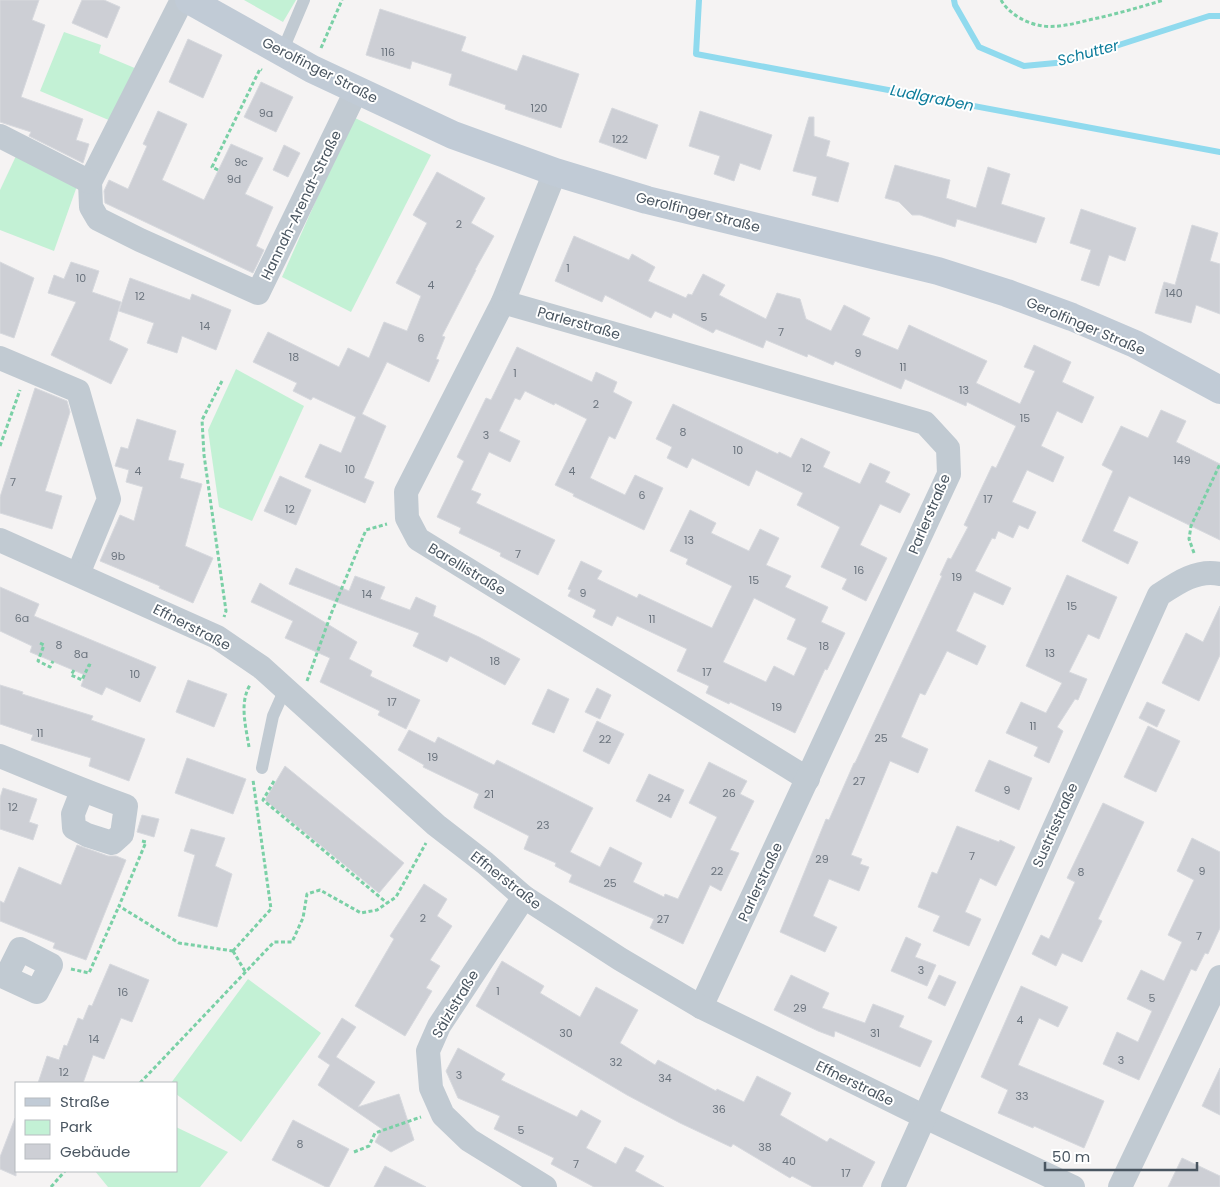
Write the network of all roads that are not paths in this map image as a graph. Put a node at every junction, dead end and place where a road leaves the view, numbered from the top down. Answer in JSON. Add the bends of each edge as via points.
{"nodes":[{"id":1,"x":182,"y":0,"type":"edge"},
{"id":2,"x":188,"y":0,"type":"edge"},
{"id":3,"x":304,"y":0,"type":"edge"},
{"id":4,"x":274,"y":62,"type":"junction"},
{"id":5,"x":356,"y":91,"type":"junction"},
{"id":6,"x":0,"y":136,"type":"edge"},
{"id":7,"x":555,"y":172,"type":"junction"},
{"id":8,"x":90,"y":182,"type":"junction"},
{"id":9,"x":503,"y":302,"type":"junction"},
{"id":10,"x":0,"y":358,"type":"edge"},
{"id":11,"x":1220,"y":390,"type":"edge"},
{"id":12,"x":0,"y":540,"type":"edge"},
{"id":13,"x":78,"y":574,"type":"junction"},
{"id":14,"x":1212,"y":574,"type":"edge"},
{"id":15,"x":292,"y":696,"type":"junction"},
{"id":16,"x":0,"y":756,"type":"edge"},
{"id":17,"x":257,"y":772,"type":"road end"},
{"id":18,"x":808,"y":779,"type":"junction"},
{"id":19,"x":82,"y":791,"type":"junction"},
{"id":20,"x":524,"y":897,"type":"junction"},
{"id":21,"x":3,"y":976,"type":"edge"},
{"id":22,"x":1220,"y":977,"type":"edge"},
{"id":23,"x":701,"y":1007,"type":"junction"},
{"id":24,"x":923,"y":1116,"type":"junction"},
{"id":25,"x":545,"y":1187,"type":"edge"},
{"id":26,"x":893,"y":1187,"type":"edge"},
{"id":27,"x":1073,"y":1187,"type":"edge"},
{"id":28,"x":1120,"y":1187,"type":"edge"}],
"edges":[{"from":1,"to":8,"type":"street","name":"Hannah-Arendt-Straße"},
{"from":2,"to":4,"type":"street","name":"Gerolfinger Straße"},
{"from":3,"to":4,"type":"lane"},
{"from":4,"to":5,"type":"street","name":"Gerolfinger Straße","via":[[312,69]]},
{"from":5,"to":7,"type":"street","name":"Gerolfinger Straße","via":[[453,135]]},
{"from":5,"to":8,"type":"street","name":"Hannah-Arendt-Straße","via":[[258,293],[98,219],[90,207]]},
{"from":6,"to":8,"type":"street"},
{"from":7,"to":9,"type":"street","name":"Barellistraße"},
{"from":7,"to":11,"type":"street","name":"Gerolfinger Straße","via":[[674,207],[938,271],[1072,317],[1134,344]]},
{"from":9,"to":18,"type":"street","name":"Barellistraße","via":[[406,492],[407,518],[418,539]]},
{"from":9,"to":18,"type":"street","name":"Parlerstraße","via":[[925,423],[948,448],[949,474]]},
{"from":10,"to":13,"type":"street","via":[[78,392],[109,499]]},
{"from":12,"to":13,"type":"street","name":"Effnerstraße"},
{"from":13,"to":15,"type":"street","name":"Effnerstraße","via":[[217,637],[261,667]]},
{"from":14,"to":24,"type":"street","name":"Sustrisstraße","via":[[1185,577],[1159,595]]},
{"from":15,"to":17,"type":"lane","via":[[273,716]]},
{"from":15,"to":20,"type":"street","name":"Effnerstraße","via":[[436,825]]},
{"from":16,"to":19,"type":"street"},
{"from":18,"to":23,"type":"street","name":"Parlerstraße"},
{"from":19,"to":19,"type":"street","via":[[73,814],[74,828],[112,843],[122,834],[126,806]]},
{"from":20,"to":23,"type":"street","name":"Effnerstraße"},
{"from":20,"to":25,"type":"street","name":"Sälzlstraße","via":[[439,1026],[428,1052],[431,1088],[443,1115],[469,1140]]},
{"from":21,"to":21,"type":"street","via":[[20,949],[50,965],[37,992]]},
{"from":22,"to":28,"type":"street"},
{"from":23,"to":24,"type":"street","name":"Effnerstraße"},
{"from":24,"to":26,"type":"street"},
{"from":24,"to":27,"type":"street","name":"Effnerstraße"}]}
